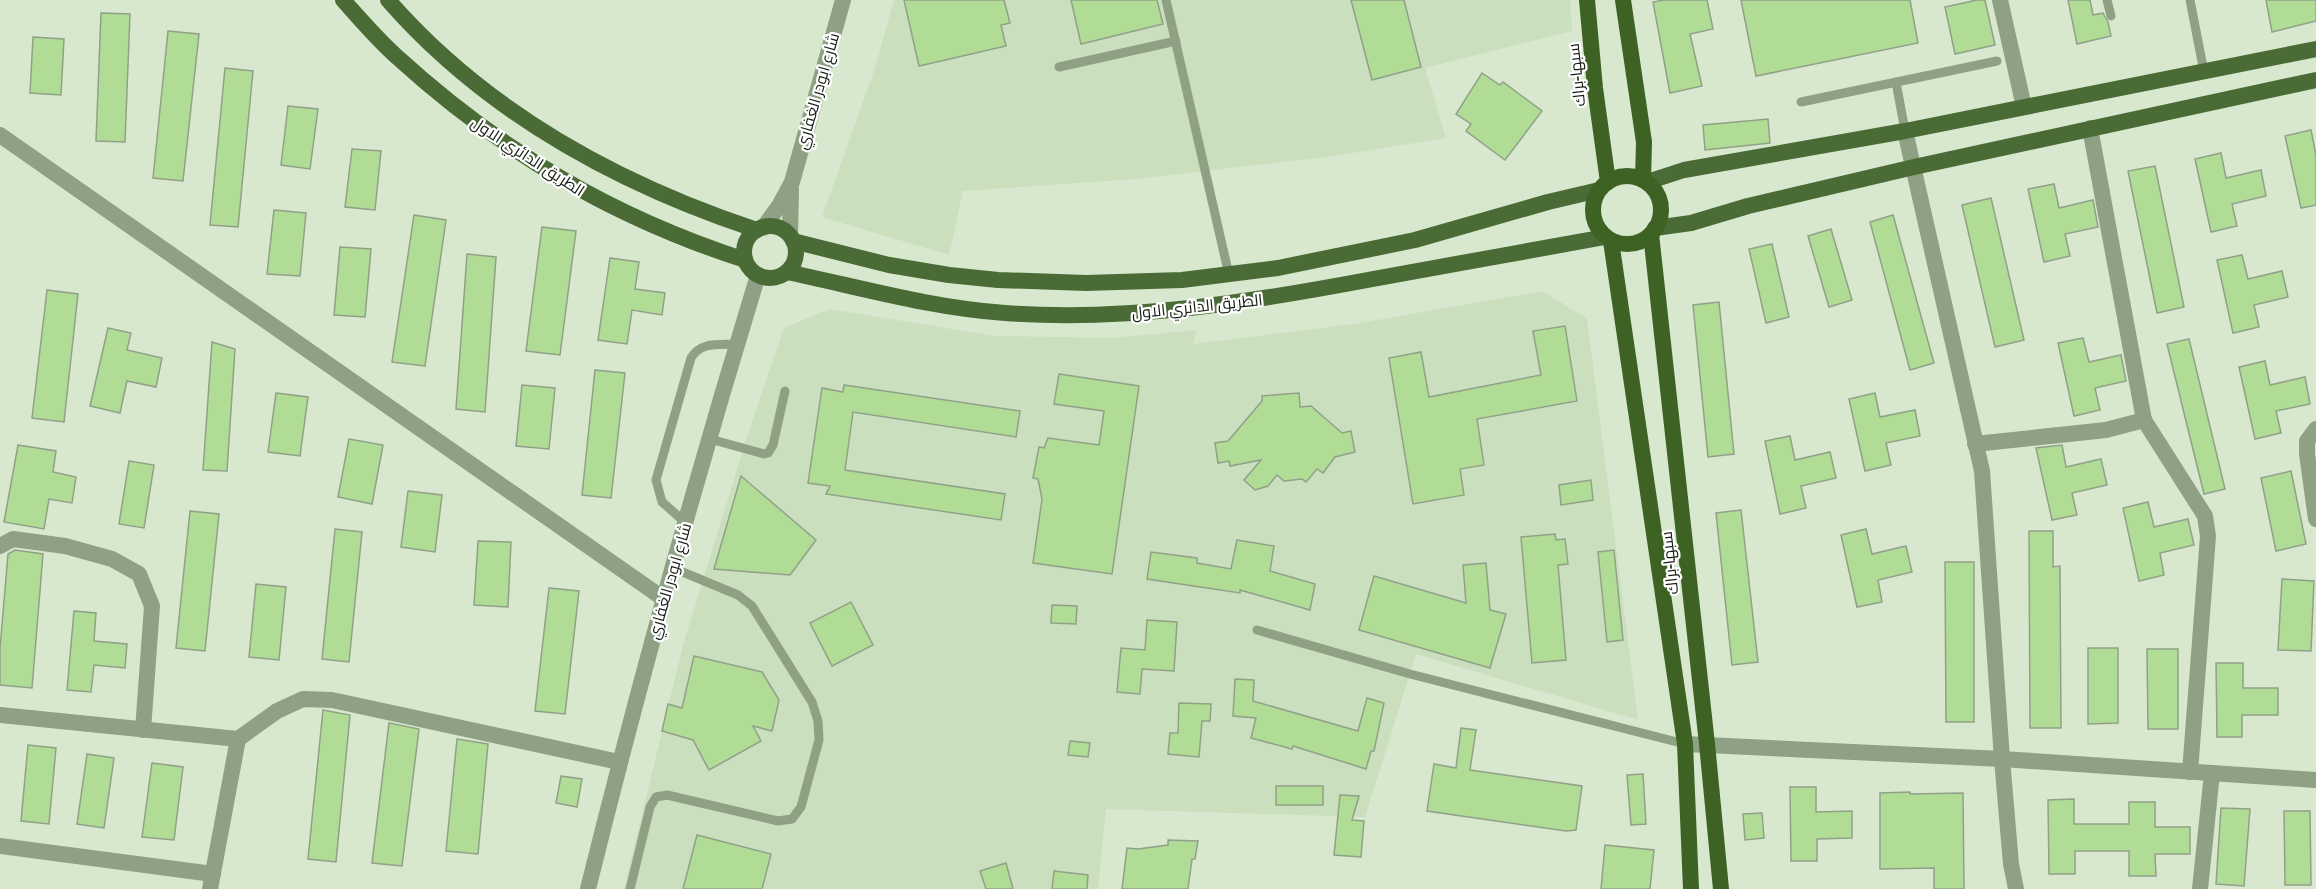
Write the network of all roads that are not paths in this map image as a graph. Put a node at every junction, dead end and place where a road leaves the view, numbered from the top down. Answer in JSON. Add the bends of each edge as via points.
{"nodes":[{"id":1,"x":343,"y":0,"type":"edge"},
{"id":2,"x":388,"y":0,"type":"edge"},
{"id":3,"x":843,"y":0,"type":"edge"},
{"id":4,"x":1166,"y":0,"type":"edge"},
{"id":5,"x":1587,"y":0,"type":"edge"},
{"id":6,"x":1623,"y":0,"type":"edge"},
{"id":7,"x":2000,"y":0,"type":"edge"},
{"id":8,"x":2107,"y":0,"type":"edge"},
{"id":9,"x":2190,"y":0,"type":"edge"},
{"id":10,"x":2111,"y":16,"type":"dead end"},
{"id":11,"x":1176,"y":41,"type":"junction"},
{"id":12,"x":2316,"y":49,"type":"edge"},
{"id":13,"x":1997,"y":61,"type":"dead end"},
{"id":14,"x":1059,"y":67,"type":"dead end"},
{"id":15,"x":2204,"y":72,"type":"junction"},
{"id":16,"x":2316,"y":80,"type":"edge"},
{"id":17,"x":1896,"y":82,"type":"junction"},
{"id":18,"x":1801,"y":102,"type":"dead end"},
{"id":19,"x":2024,"y":107,"type":"junction"},
{"id":20,"x":2090,"y":128,"type":"junction"},
{"id":21,"x":1905,"y":131,"type":"junction"},
{"id":22,"x":0,"y":135,"type":"edge"},
{"id":23,"x":1914,"y":167,"type":"junction"},
{"id":24,"x":1645,"y":181,"type":"junction"},
{"id":25,"x":792,"y":182,"type":"junction"},
{"id":26,"x":1603,"y":186,"type":"junction"},
{"id":27,"x":760,"y":229,"type":"junction"},
{"id":28,"x":1653,"y":231,"type":"junction"},
{"id":29,"x":792,"y":239,"type":"junction"},
{"id":30,"x":1608,"y":239,"type":"junction"},
{"id":31,"x":745,"y":260,"type":"junction"},
{"id":32,"x":787,"y":272,"type":"junction"},
{"id":33,"x":1229,"y":275,"type":"junction"},
{"id":34,"x":758,"y":276,"type":"junction"},
{"id":35,"x":737,"y":345,"type":"junction"},
{"id":36,"x":785,"y":391,"type":"dead end"},
{"id":37,"x":2144,"y":420,"type":"junction"},
{"id":38,"x":2316,"y":429,"type":"edge"},
{"id":39,"x":710,"y":439,"type":"junction"},
{"id":40,"x":1975,"y":444,"type":"junction"},
{"id":41,"x":2316,"y":519,"type":"edge"},
{"id":42,"x":686,"y":523,"type":"junction"},
{"id":43,"x":0,"y":546,"type":"edge"},
{"id":44,"x":673,"y":568,"type":"junction"},
{"id":45,"x":664,"y":599,"type":"junction"},
{"id":46,"x":1257,"y":630,"type":"dead end"},
{"id":47,"x":0,"y":715,"type":"edge"},
{"id":48,"x":143,"y":730,"type":"junction"},
{"id":49,"x":238,"y":740,"type":"junction"},
{"id":50,"x":1685,"y":744,"type":"junction"},
{"id":51,"x":1707,"y":744,"type":"junction"},
{"id":52,"x":2002,"y":759,"type":"junction"},
{"id":53,"x":619,"y":762,"type":"junction"},
{"id":54,"x":2190,"y":772,"type":"junction"},
{"id":55,"x":2212,"y":773,"type":"junction"},
{"id":56,"x":2316,"y":780,"type":"edge"},
{"id":57,"x":0,"y":846,"type":"edge"},
{"id":58,"x":212,"y":882,"type":"edge"},
{"id":59,"x":588,"y":889,"type":"edge"},
{"id":60,"x":630,"y":889,"type":"edge"},
{"id":61,"x":1691,"y":889,"type":"edge"},
{"id":62,"x":1721,"y":889,"type":"edge"},
{"id":63,"x":2016,"y":889,"type":"edge"},
{"id":64,"x":2200,"y":889,"type":"edge"}],
"edges":[{"from":1,"to":31,"type":"main road","name":"الطريق الدائري الاول","via":[[395,55],[465,115],[540,167],[618,211]]},
{"from":2,"to":27,"type":"main road","name":"الطريق الدائري الاول","via":[[413,29],[479,86],[555,138],[632,181],[712,215]]},
{"from":3,"to":25,"type":"street","name":"شارع ابودر الغفاري"},
{"from":4,"to":11,"type":"lane"},
{"from":5,"to":26,"type":"highway","name":"سبها-براك"},
{"from":6,"to":24,"type":"highway","via":[[1644,142]]},
{"from":7,"to":19,"type":"street"},
{"from":8,"to":10,"type":"lane"},
{"from":9,"to":15,"type":"lane"},
{"from":11,"to":14,"type":"lane"},
{"from":11,"to":33,"type":"lane"},
{"from":12,"to":15,"type":"main road"},
{"from":13,"to":17,"type":"lane"},
{"from":15,"to":19,"type":"main road"},
{"from":16,"to":20,"type":"main road"},
{"from":17,"to":18,"type":"lane"},
{"from":17,"to":21,"type":"lane"},
{"from":19,"to":21,"type":"main road"},
{"from":20,"to":23,"type":"main road"},
{"from":20,"to":37,"type":"street"},
{"from":21,"to":23,"type":"street"},
{"from":21,"to":24,"type":"main road"},
{"from":22,"to":45,"type":"street"},
{"from":23,"to":28,"type":"main road"},
{"from":23,"to":40,"type":"street"},
{"from":24,"to":26,"type":"highway","via":[[1625,176]]},
{"from":24,"to":28,"type":"highway","via":[[1659,199],[1659,219]]},
{"from":25,"to":27,"type":"street","name":"شارع ابودر الغفاري"},
{"from":25,"to":29,"type":"street","name":"شارع ابودر الغفاري"},
{"from":26,"to":30,"type":"highway","via":[[1594,200],[1594,220]]},
{"from":26,"to":33,"type":"main road","name":"الطريق الدائري الاول","via":[[1415,240]]},
{"from":27,"to":29,"type":"main road","via":[[778,228]]},
{"from":27,"to":31,"type":"main road","via":[[747,240]]},
{"from":28,"to":30,"type":"highway","via":[[1636,243]]},
{"from":28,"to":51,"type":"highway","name":"سبها-براك"},
{"from":29,"to":32,"type":"main road","via":[[795,258]]},
{"from":29,"to":33,"type":"main road","name":"الطريق الدائري الاول","via":[[889,265],[998,280],[1134,282]]},
{"from":30,"to":32,"type":"main road","name":"الطريق الدائري الاول","via":[[1274,298],[1099,315],[1040,315],[966,308]]},
{"from":30,"to":50,"type":"highway","name":"سبها-براك"},
{"from":31,"to":34,"type":"main road"},
{"from":32,"to":34,"type":"main road","via":[[773,278]]},
{"from":34,"to":35,"type":"street","name":"شارع ابودر الغفاري"},
{"from":35,"to":39,"type":"street","name":"شارع ابودر الغفاري"},
{"from":35,"to":42,"type":"lane","via":[[705,345],[694,353],[656,480],[658,495]]},
{"from":36,"to":39,"type":"lane","via":[[768,453]]},
{"from":37,"to":40,"type":"street","via":[[2106,430]]},
{"from":37,"to":54,"type":"street","via":[[2205,516],[2208,536]]},
{"from":38,"to":41,"type":"street","via":[[2307,441],[2307,454]]},
{"from":39,"to":42,"type":"street","name":"شارع ابودر الغفاري"},
{"from":40,"to":52,"type":"street","via":[[1982,471]]},
{"from":42,"to":44,"type":"street","name":"شارع ابودر الغفاري"},
{"from":43,"to":48,"type":"street","via":[[13,540],[65,546],[112,559],[139,574],[152,606]]},
{"from":44,"to":45,"type":"street","name":"شارع ابودر الغفاري"},
{"from":44,"to":60,"type":"lane","via":[[738,595],[752,606],[812,702],[819,740],[801,807],[792,819],[778,821],[667,795],[656,797],[650,807]]},
{"from":45,"to":53,"type":"street","name":"شارع ابودر الغفاري"},
{"from":46,"to":50,"type":"lane","via":[[1410,674]]},
{"from":47,"to":48,"type":"street"},
{"from":48,"to":49,"type":"street"},
{"from":49,"to":53,"type":"street","via":[[277,711],[303,699],[332,700]]},
{"from":49,"to":58,"type":"street"},
{"from":50,"to":51,"type":"street"},
{"from":50,"to":61,"type":"highway","name":"سبها-براك"},
{"from":51,"to":52,"type":"street"},
{"from":51,"to":62,"type":"highway","name":"سبها-براك"},
{"from":52,"to":54,"type":"street"},
{"from":52,"to":63,"type":"street"},
{"from":53,"to":59,"type":"street","name":"شارع ابودر الغفاري"},
{"from":54,"to":55,"type":"street"},
{"from":55,"to":56,"type":"street"},
{"from":55,"to":64,"type":"street"},
{"from":57,"to":58,"type":"street"}]}
